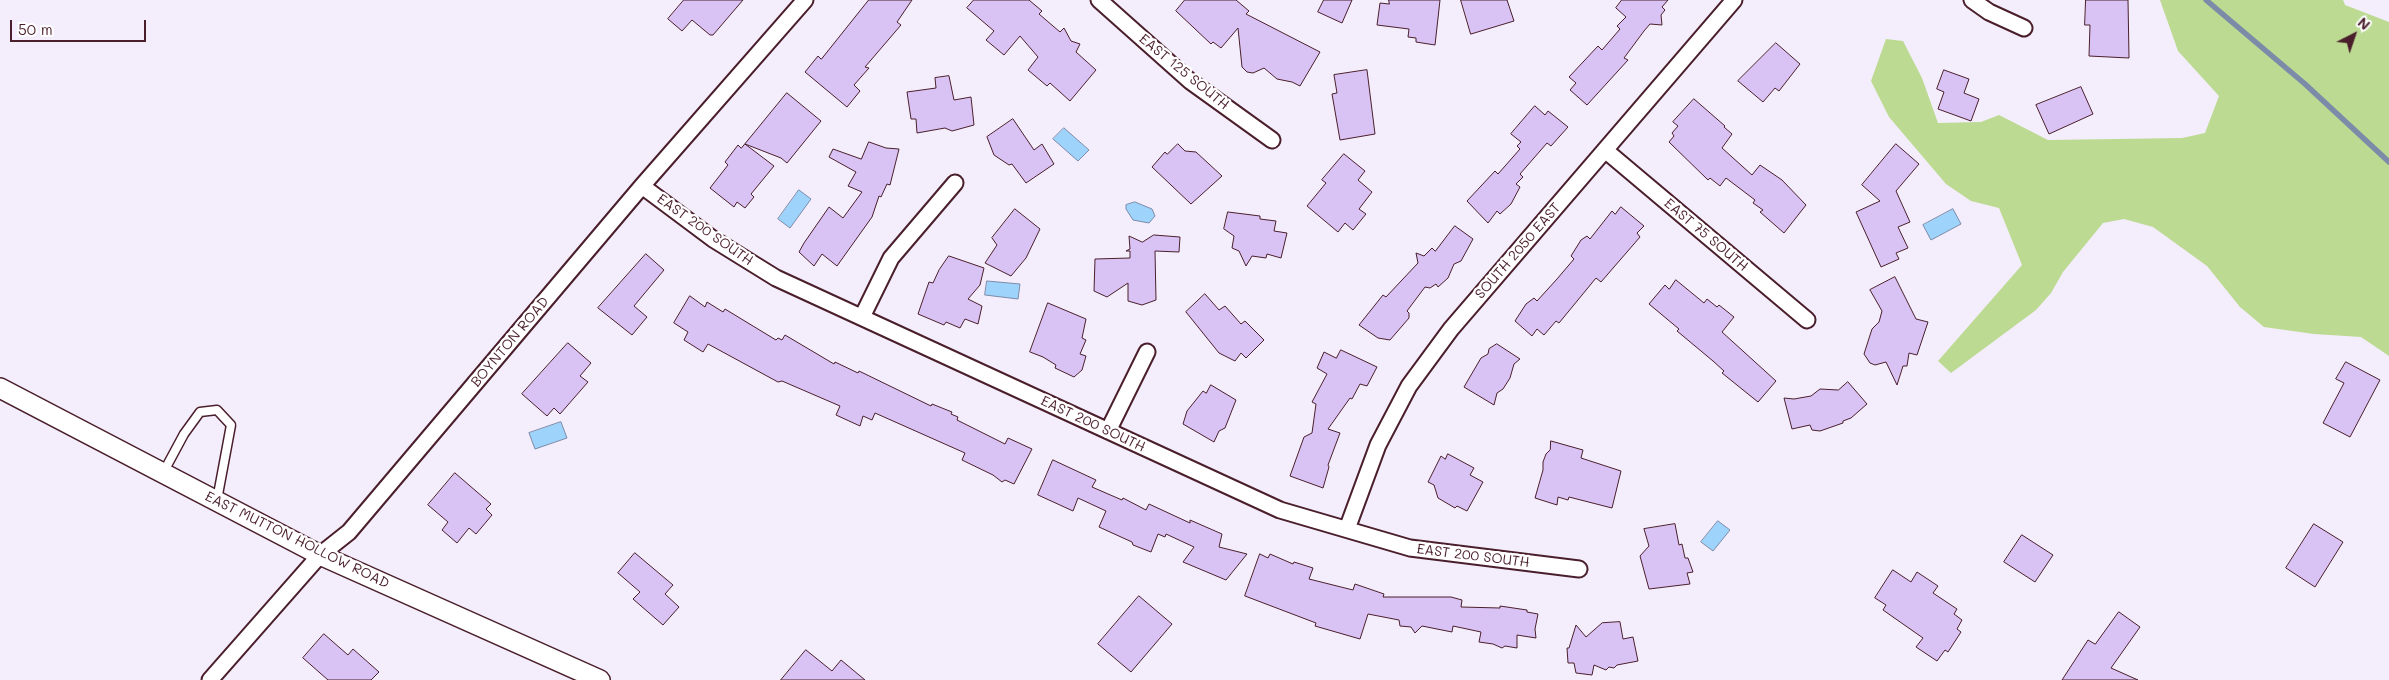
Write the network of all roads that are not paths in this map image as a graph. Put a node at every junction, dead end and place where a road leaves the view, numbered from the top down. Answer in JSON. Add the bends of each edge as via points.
{"nodes":[{"id":1,"x":1099,"y":0,"type":"edge"},
{"id":2,"x":1734,"y":0,"type":"edge"},
{"id":3,"x":1972,"y":0,"type":"edge"},
{"id":4,"x":802,"y":1,"type":"edge"},
{"id":5,"x":2024,"y":28,"type":"dead end"},
{"id":6,"x":1272,"y":140,"type":"dead end"},
{"id":7,"x":1605,"y":150,"type":"junction"},
{"id":8,"x":955,"y":183,"type":"dead end"},
{"id":9,"x":642,"y":186,"type":"junction"},
{"id":10,"x":862,"y":317,"type":"junction"},
{"id":11,"x":1807,"y":320,"type":"dead end"},
{"id":12,"x":1147,"y":352,"type":"dead end"},
{"id":13,"x":0,"y":388,"type":"edge"},
{"id":14,"x":1108,"y":430,"type":"junction"},
{"id":15,"x":163,"y":473,"type":"junction"},
{"id":16,"x":217,"y":502,"type":"junction"},
{"id":17,"x":1347,"y":529,"type":"junction"},
{"id":18,"x":320,"y":555,"type":"junction"},
{"id":19,"x":1579,"y":569,"type":"dead end"},
{"id":20,"x":210,"y":680,"type":"edge"},
{"id":21,"x":600,"y":680,"type":"edge"}],
"edges":[{"from":1,"to":6,"type":"street","name":"EAST 125 SOUTH","via":[[1190,81]]},
{"from":2,"to":7,"type":"street","name":"SOUTH 2050 EAST"},
{"from":3,"to":5,"type":"street","via":[[1989,12]]},
{"from":4,"to":9,"type":"street","name":"BOYNTON ROAD"},
{"from":7,"to":11,"type":"street","name":"EAST 75 SOUTH"},
{"from":7,"to":17,"type":"street","name":"SOUTH 2050 EAST","via":[[1451,329],[1409,386],[1378,445]]},
{"from":8,"to":10,"type":"street","via":[[891,258]]},
{"from":9,"to":10,"type":"street","name":"EAST 200 SOUTH","via":[[713,239],[776,278]]},
{"from":9,"to":18,"type":"street","name":"BOYNTON ROAD","via":[[349,532]]},
{"from":10,"to":14,"type":"street","name":"EAST 200 SOUTH"},
{"from":12,"to":14,"type":"street"},
{"from":13,"to":15,"type":"street","name":"EAST MUTTON HOLLOW ROAD"},
{"from":14,"to":17,"type":"street","name":"EAST 200 SOUTH","via":[[1280,510]]},
{"from":15,"to":16,"type":"street","name":"EAST MUTTON HOLLOW ROAD"},
{"from":15,"to":16,"type":"lane","via":[[200,412],[217,410],[231,425]]},
{"from":16,"to":18,"type":"street","name":"EAST MUTTON HOLLOW ROAD"},
{"from":17,"to":19,"type":"street","name":"EAST 200 SOUTH","via":[[1410,548]]},
{"from":18,"to":20,"type":"street","name":"BOYNTON ROAD"},
{"from":18,"to":21,"type":"street","name":"EAST MUTTON HOLLOW ROAD"}]}
